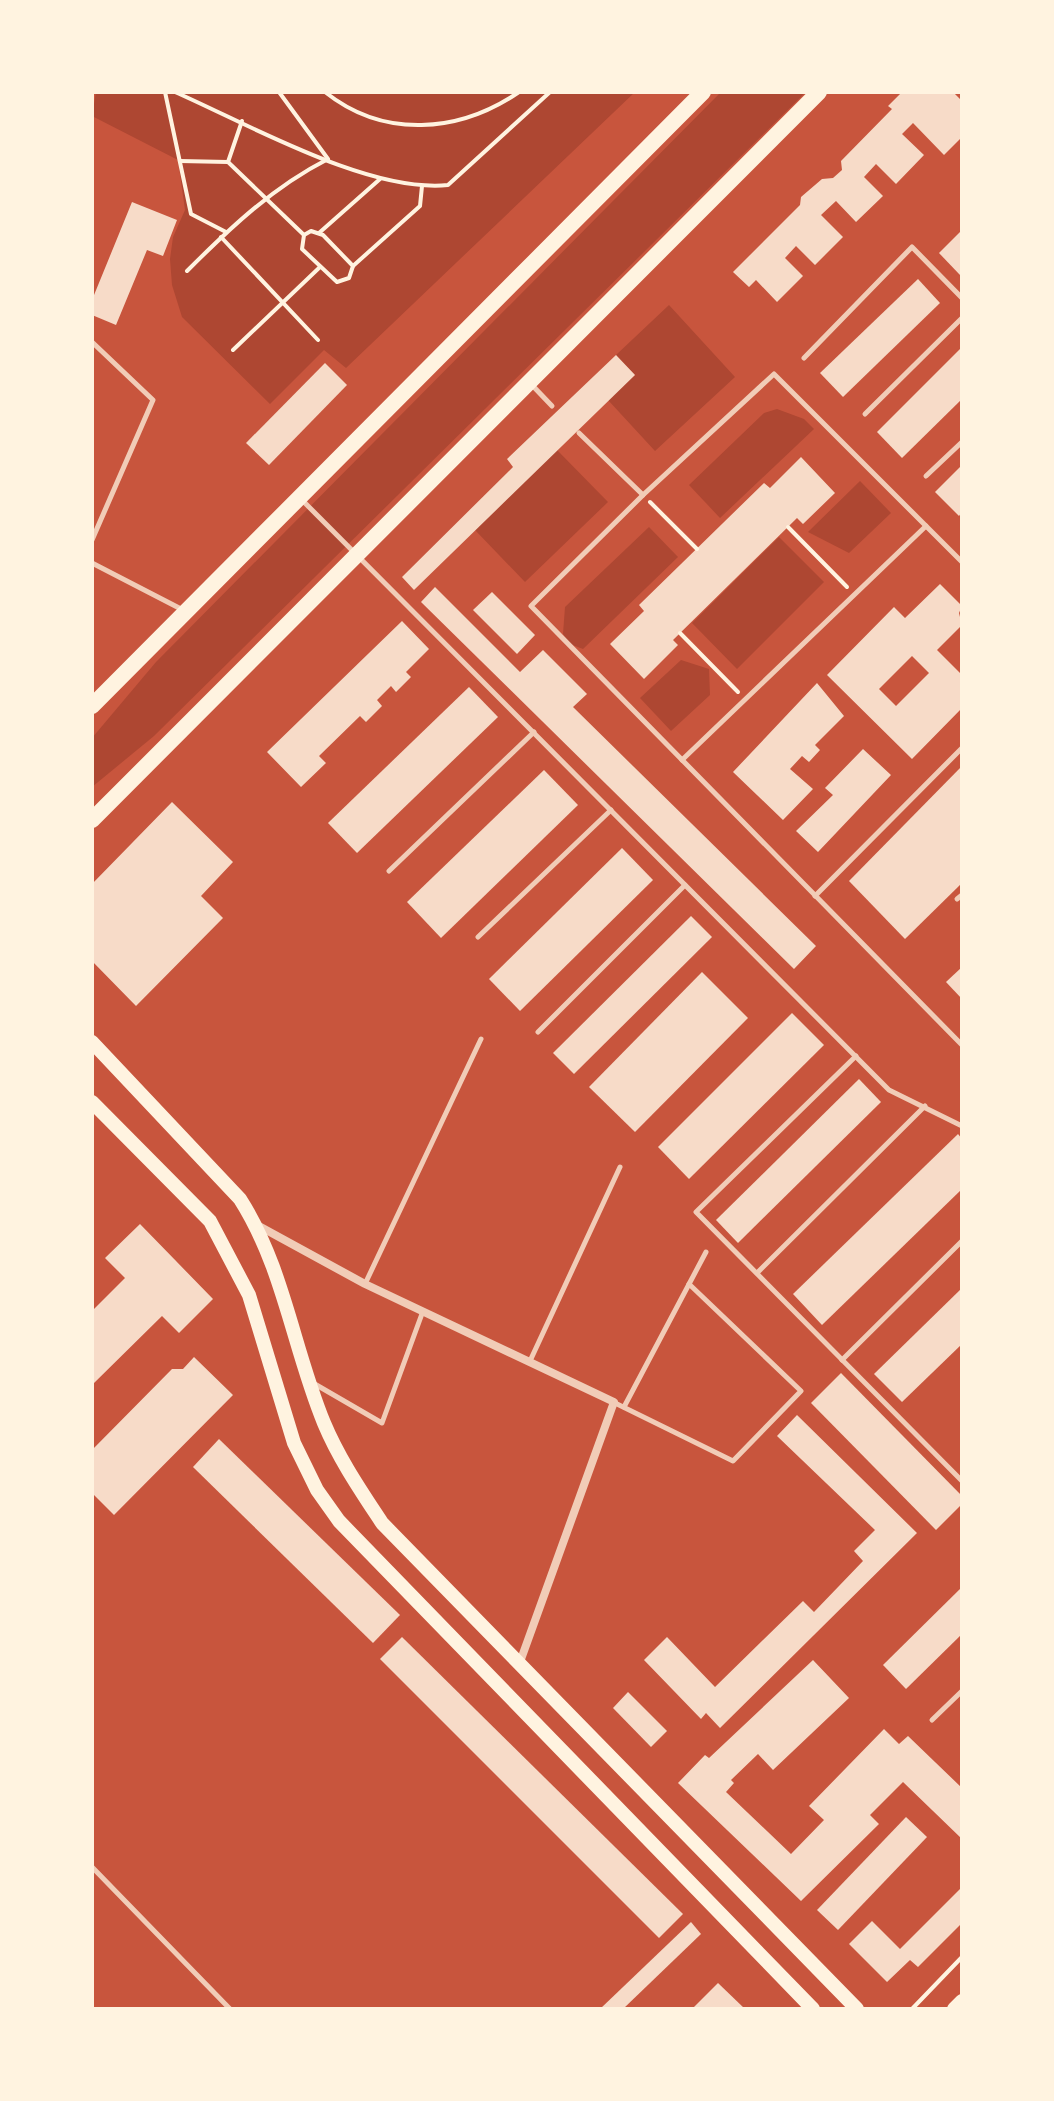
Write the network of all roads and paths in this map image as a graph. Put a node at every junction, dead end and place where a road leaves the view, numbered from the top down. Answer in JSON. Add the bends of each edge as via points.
{"nodes":[{"id":1,"x":165,"y":92,"type":"edge"},
{"id":2,"x":175,"y":92,"type":"edge"},
{"id":3,"x":279,"y":92,"type":"edge"},
{"id":4,"x":325,"y":92,"type":"edge"},
{"id":5,"x":519,"y":92,"type":"edge"},
{"id":6,"x":550,"y":92,"type":"edge"},
{"id":7,"x":703,"y":92,"type":"edge"},
{"id":8,"x":819,"y":92,"type":"edge"},
{"id":9,"x":242,"y":121,"type":"junction"},
{"id":10,"x":328,"y":159,"type":"junction"},
{"id":11,"x":179,"y":161,"type":"junction"},
{"id":12,"x":228,"y":162,"type":"junction"},
{"id":13,"x":380,"y":179,"type":"junction"},
{"id":14,"x":422,"y":186,"type":"junction"},
{"id":15,"x":266,"y":199,"type":"junction"},
{"id":16,"x":226,"y":232,"type":"junction"},
{"id":17,"x":319,"y":233,"type":"junction"},
{"id":18,"x":304,"y":235,"type":"junction"},
{"id":19,"x":221,"y":237,"type":"junction"},
{"id":20,"x":353,"y":266,"type":"junction"},
{"id":21,"x":320,"y":267,"type":"junction"},
{"id":22,"x":187,"y":271,"type":"dead end"},
{"id":23,"x":962,"y":298,"type":"edge"},
{"id":24,"x":283,"y":303,"type":"junction"},
{"id":25,"x":962,"y":318,"type":"edge"},
{"id":26,"x":318,"y":340,"type":"dead end"},
{"id":27,"x":92,"y":342,"type":"edge"},
{"id":28,"x":233,"y":350,"type":"dead end"},
{"id":29,"x":804,"y":358,"type":"dead end"},
{"id":30,"x":529,"y":382,"type":"junction"},
{"id":31,"x":552,"y":406,"type":"dead end"},
{"id":32,"x":865,"y":414,"type":"dead end"},
{"id":33,"x":579,"y":433,"type":"dead end"},
{"id":34,"x":962,"y":442,"type":"edge"},
{"id":35,"x":926,"y":476,"type":"dead end"},
{"id":36,"x":643,"y":495,"type":"junction"},
{"id":37,"x":299,"y":498,"type":"junction"},
{"id":38,"x":926,"y":526,"type":"junction"},
{"id":39,"x":788,"y":527,"type":"dead end"},
{"id":40,"x":92,"y":540,"type":"edge"},
{"id":41,"x":697,"y":549,"type":"dead end"},
{"id":42,"x":357,"y":555,"type":"junction"},
{"id":43,"x":962,"y":562,"type":"edge"},
{"id":44,"x":92,"y":563,"type":"edge"},
{"id":45,"x":855,"y":594,"type":"junction"},
{"id":46,"x":186,"y":611,"type":"junction"},
{"id":47,"x":680,"y":633,"type":"dead end"},
{"id":48,"x":745,"y":700,"type":"junction"},
{"id":49,"x":92,"y":706,"type":"edge"},
{"id":50,"x":534,"y":732,"type":"junction"},
{"id":51,"x":962,"y":748,"type":"edge"},
{"id":52,"x":682,"y":760,"type":"junction"},
{"id":53,"x":611,"y":810,"type":"junction"},
{"id":54,"x":92,"y":820,"type":"edge"},
{"id":55,"x":389,"y":871,"type":"dead end"},
{"id":56,"x":685,"y":885,"type":"junction"},
{"id":57,"x":815,"y":896,"type":"junction"},
{"id":58,"x":478,"y":937,"type":"dead end"},
{"id":59,"x":538,"y":1032,"type":"dead end"},
{"id":60,"x":481,"y":1039,"type":"dead end"},
{"id":61,"x":92,"y":1042,"type":"edge"},
{"id":62,"x":962,"y":1045,"type":"edge"},
{"id":63,"x":856,"y":1056,"type":"junction"},
{"id":64,"x":92,"y":1102,"type":"edge"},
{"id":65,"x":925,"y":1106,"type":"junction"},
{"id":66,"x":962,"y":1126,"type":"edge"},
{"id":67,"x":620,"y":1167,"type":"dead end"},
{"id":68,"x":256,"y":1224,"type":"junction"},
{"id":69,"x":962,"y":1241,"type":"edge"},
{"id":70,"x":706,"y":1252,"type":"dead end"},
{"id":71,"x":757,"y":1273,"type":"junction"},
{"id":72,"x":365,"y":1284,"type":"junction"},
{"id":73,"x":689,"y":1284,"type":"junction"},
{"id":74,"x":423,"y":1310,"type":"junction"},
{"id":75,"x":842,"y":1360,"type":"junction"},
{"id":76,"x":530,"y":1361,"type":"junction"},
{"id":77,"x":309,"y":1380,"type":"junction"},
{"id":78,"x":614,"y":1402,"type":"junction"},
{"id":79,"x":624,"y":1407,"type":"junction"},
{"id":80,"x":962,"y":1481,"type":"edge"},
{"id":81,"x":520,"y":1662,"type":"junction"},
{"id":82,"x":962,"y":1691,"type":"edge"},
{"id":83,"x":932,"y":1720,"type":"dead end"},
{"id":84,"x":92,"y":1867,"type":"edge"},
{"id":85,"x":962,"y":1957,"type":"edge"},
{"id":86,"x":962,"y":2001,"type":"edge"},
{"id":87,"x":230,"y":2009,"type":"edge"},
{"id":88,"x":813,"y":2009,"type":"edge"},
{"id":89,"x":857,"y":2009,"type":"edge"},
{"id":90,"x":912,"y":2009,"type":"edge"},
{"id":91,"x":954,"y":2009,"type":"edge"}],
"edges":[{"from":1,"to":11,"type":"path"},
{"from":2,"to":9,"type":"path"},
{"from":3,"to":10,"type":"path"},
{"from":4,"to":5,"type":"path","via":[[345,108],[395,126],[432,127],[468,118]]},
{"from":6,"to":14,"type":"path","via":[[448,185]]},
{"from":7,"to":37,"type":"main road"},
{"from":8,"to":30,"type":"main road"},
{"from":9,"to":10,"type":"path"},
{"from":9,"to":12,"type":"path"},
{"from":10,"to":13,"type":"path"},
{"from":10,"to":15,"type":"path","via":[[291,178]]},
{"from":11,"to":12,"type":"path"},
{"from":11,"to":16,"type":"path","via":[[191,214]]},
{"from":12,"to":15,"type":"path"},
{"from":13,"to":14,"type":"path"},
{"from":13,"to":17,"type":"path"},
{"from":14,"to":20,"type":"path","via":[[420,206]]},
{"from":15,"to":16,"type":"path"},
{"from":15,"to":18,"type":"path"},
{"from":16,"to":19,"type":"path"},
{"from":17,"to":18,"type":"path"},
{"from":17,"to":20,"type":"path"},
{"from":18,"to":21,"type":"path","via":[[302,249]]},
{"from":19,"to":22,"type":"path"},
{"from":19,"to":24,"type":"path"},
{"from":20,"to":21,"type":"path","via":[[343,282]]},
{"from":21,"to":24,"type":"path"},
{"from":23,"to":29,"type":"lane","via":[[912,247]]},
{"from":24,"to":26,"type":"path"},
{"from":24,"to":28,"type":"path"},
{"from":25,"to":32,"type":"lane"},
{"from":27,"to":40,"type":"lane","via":[[153,400]]},
{"from":30,"to":31,"type":"lane"},
{"from":30,"to":42,"type":"main road"},
{"from":33,"to":36,"type":"lane"},
{"from":34,"to":35,"type":"lane"},
{"from":36,"to":38,"type":"lane","via":[[774,374]]},
{"from":36,"to":41,"type":"path"},
{"from":36,"to":52,"type":"lane","via":[[531,606]]},
{"from":37,"to":42,"type":"lane"},
{"from":37,"to":46,"type":"main road"},
{"from":38,"to":43,"type":"lane"},
{"from":38,"to":45,"type":"lane"},
{"from":39,"to":45,"type":"path"},
{"from":42,"to":50,"type":"lane"},
{"from":42,"to":54,"type":"main road"},
{"from":44,"to":46,"type":"lane"},
{"from":45,"to":48,"type":"lane"},
{"from":46,"to":49,"type":"main road"},
{"from":47,"to":48,"type":"path"},
{"from":48,"to":52,"type":"lane"},
{"from":50,"to":53,"type":"lane"},
{"from":50,"to":55,"type":"lane"},
{"from":51,"to":57,"type":"lane"},
{"from":52,"to":57,"type":"lane"},
{"from":53,"to":56,"type":"lane"},
{"from":53,"to":58,"type":"lane"},
{"from":56,"to":59,"type":"lane"},
{"from":56,"to":63,"type":"lane"},
{"from":57,"to":62,"type":"lane"},
{"from":60,"to":72,"type":"lane"},
{"from":61,"to":68,"type":"main road","via":[[240,1199]]},
{"from":63,"to":65,"type":"lane","via":[[889,1090]]},
{"from":63,"to":71,"type":"lane","via":[[696,1212]]},
{"from":64,"to":88,"type":"main road","via":[[210,1221],[249,1295],[294,1443],[339,1521]]},
{"from":65,"to":66,"type":"lane"},
{"from":65,"to":71,"type":"lane"},
{"from":67,"to":76,"type":"lane"},
{"from":68,"to":72,"type":"street"},
{"from":68,"to":77,"type":"main road","via":[[281,1284]]},
{"from":69,"to":75,"type":"lane"},
{"from":70,"to":73,"type":"lane"},
{"from":71,"to":75,"type":"lane"},
{"from":72,"to":74,"type":"street"},
{"from":73,"to":79,"type":"lane"},
{"from":73,"to":79,"type":"lane","via":[[801,1391],[733,1461]]},
{"from":74,"to":76,"type":"street"},
{"from":74,"to":77,"type":"lane","via":[[382,1423]]},
{"from":75,"to":80,"type":"lane"},
{"from":76,"to":78,"type":"street"},
{"from":77,"to":81,"type":"main road","via":[[340,1460],[382,1523]]},
{"from":78,"to":79,"type":"lane"},
{"from":78,"to":81,"type":"street"},
{"from":81,"to":89,"type":"main road"},
{"from":82,"to":83,"type":"lane"},
{"from":84,"to":87,"type":"lane"},
{"from":85,"to":90,"type":"path"},
{"from":86,"to":91,"type":"main road"}]}
